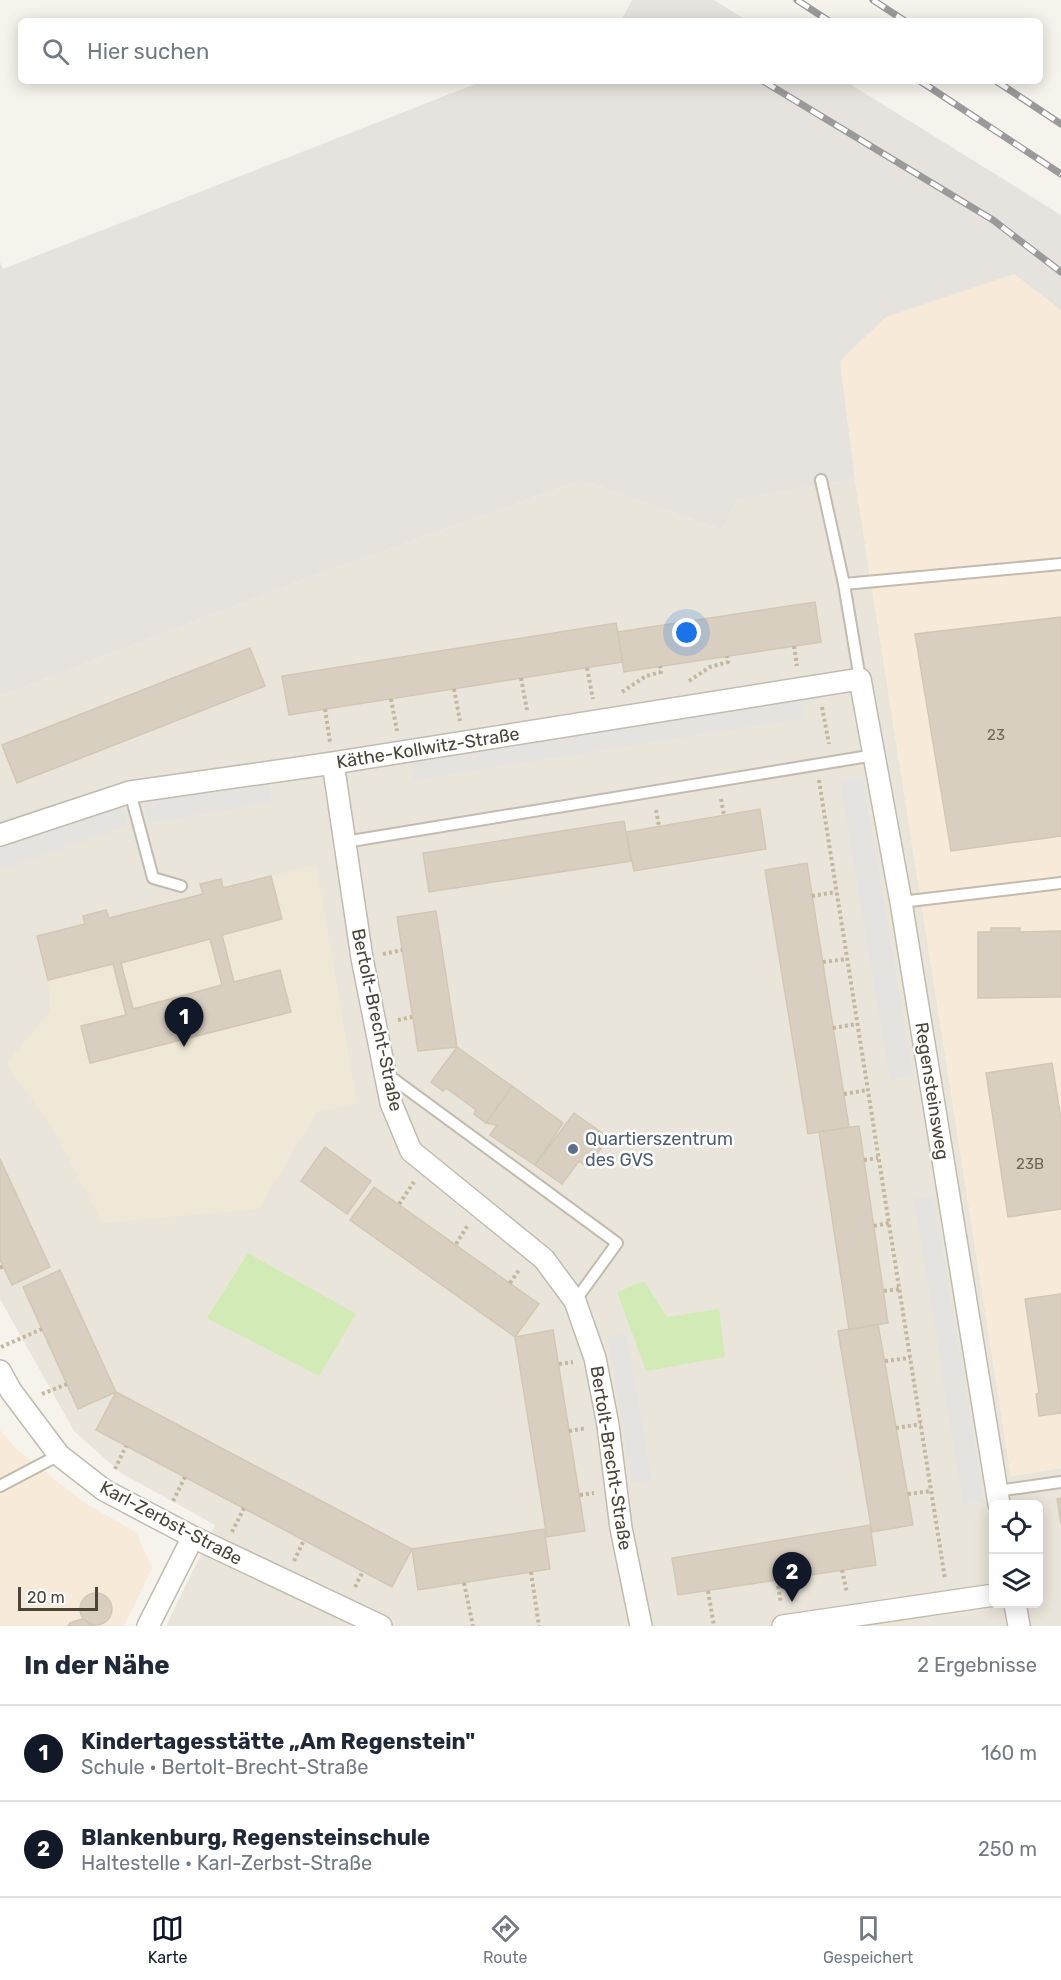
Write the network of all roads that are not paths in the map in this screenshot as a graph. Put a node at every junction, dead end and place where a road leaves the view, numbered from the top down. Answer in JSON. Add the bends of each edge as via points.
{"nodes":[{"id":1,"x":821,"y":480,"type":"dead end"},
{"id":2,"x":1061,"y":564,"type":"edge"},
{"id":3,"x":844,"y":584,"type":"junction"},
{"id":4,"x":860,"y":679,"type":"junction"},
{"id":5,"x":875,"y":755,"type":"junction"},
{"id":6,"x":333,"y":763,"type":"junction"},
{"id":7,"x":130,"y":792,"type":"junction"},
{"id":8,"x":0,"y":836,"type":"edge"},
{"id":9,"x":345,"y":842,"type":"junction"},
{"id":10,"x":1061,"y":883,"type":"edge"},
{"id":11,"x":181,"y":886,"type":"dead end"},
{"id":12,"x":901,"y":902,"type":"junction"},
{"id":13,"x":385,"y":1073,"type":"junction"},
{"id":14,"x":575,"y":1301,"type":"junction"},
{"id":15,"x":0,"y":1371,"type":"edge"},
{"id":16,"x":59,"y":1455,"type":"junction"},
{"id":17,"x":1061,"y":1482,"type":"edge"},
{"id":18,"x":0,"y":1486,"type":"edge"},
{"id":19,"x":998,"y":1498,"type":"edge"},
{"id":20,"x":193,"y":1537,"type":"junction"},
{"id":21,"x":989,"y":1596,"type":"edge"},
{"id":22,"x":1016,"y":1608,"type":"edge"},
{"id":23,"x":148,"y":1626,"type":"edge"},
{"id":24,"x":381,"y":1626,"type":"edge"},
{"id":25,"x":641,"y":1626,"type":"edge"},
{"id":26,"x":783,"y":1626,"type":"edge"},
{"id":27,"x":1019,"y":1626,"type":"edge"}],
"edges":[{"from":1,"to":3,"type":"lane"},
{"from":2,"to":3,"type":"lane"},
{"from":3,"to":4,"type":"lane"},
{"from":4,"to":5,"type":"street","name":"Regensteinsweg"},
{"from":4,"to":6,"type":"street","name":"Käthe-Kollwitz-Straße"},
{"from":5,"to":9,"type":"lane"},
{"from":5,"to":12,"type":"street","name":"Regensteinsweg"},
{"from":6,"to":7,"type":"street","name":"Käthe-Kollwitz-Straße"},
{"from":6,"to":9,"type":"street","name":"Bertolt-Brecht-Straße"},
{"from":7,"to":8,"type":"street","name":"Käthe-Kollwitz-Straße"},
{"from":7,"to":11,"type":"lane","via":[[153,878]]},
{"from":9,"to":13,"type":"street","name":"Bertolt-Brecht-Straße","via":[[362,958]]},
{"from":10,"to":12,"type":"lane"},
{"from":12,"to":19,"type":"street","name":"Regensteinsweg"},
{"from":13,"to":14,"type":"street","name":"Bertolt-Brecht-Straße","via":[[391,1103],[411,1151],[544,1258]]},
{"from":13,"to":14,"type":"lane","via":[[617,1243]]},
{"from":14,"to":25,"type":"street","name":"Bertolt-Brecht-Straße","via":[[595,1358],[621,1528]]},
{"from":15,"to":16,"type":"street","name":"Karl-Zerbst-Straße"},
{"from":16,"to":18,"type":"lane"},
{"from":16,"to":20,"type":"street","name":"Karl-Zerbst-Straße","via":[[104,1490]]},
{"from":17,"to":19,"type":"lane"},
{"from":20,"to":23,"type":"street"},
{"from":20,"to":24,"type":"street","name":"Karl-Zerbst-Straße"},
{"from":21,"to":26,"type":"street"},
{"from":22,"to":27,"type":"street"}]}
